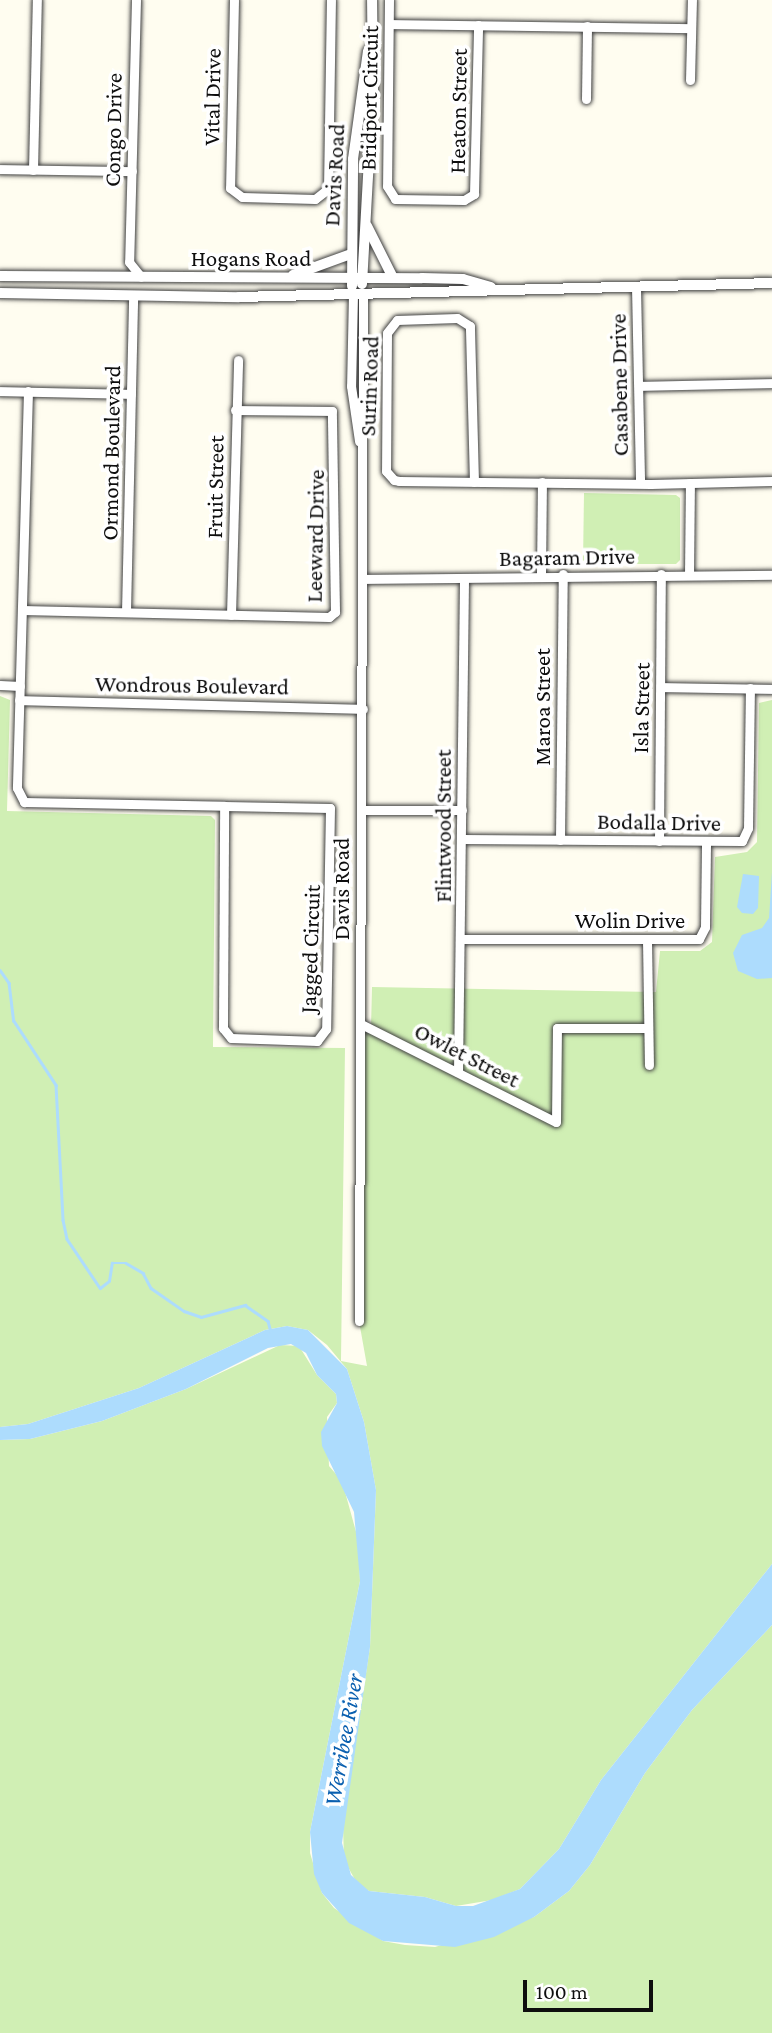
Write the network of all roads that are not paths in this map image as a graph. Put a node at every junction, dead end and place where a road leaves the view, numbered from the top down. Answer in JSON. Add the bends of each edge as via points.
{"nodes":[{"id":1,"x":37,"y":0,"type":"edge"},
{"id":2,"x":136,"y":0,"type":"edge"},
{"id":3,"x":234,"y":0,"type":"edge"},
{"id":4,"x":331,"y":0,"type":"edge"},
{"id":5,"x":372,"y":0,"type":"edge"},
{"id":6,"x":389,"y":0,"type":"edge"},
{"id":7,"x":692,"y":0,"type":"edge"},
{"id":8,"x":372,"y":21,"type":"junction"},
{"id":9,"x":389,"y":24,"type":"junction"},
{"id":10,"x":478,"y":25,"type":"junction"},
{"id":11,"x":587,"y":26,"type":"junction"},
{"id":12,"x":691,"y":28,"type":"junction"},
{"id":13,"x":690,"y":80,"type":"dead end"},
{"id":14,"x":586,"y":99,"type":"dead end"},
{"id":15,"x":0,"y":169,"type":"edge"},
{"id":16,"x":33,"y":170,"type":"junction"},
{"id":17,"x":131,"y":171,"type":"junction"},
{"id":18,"x":472,"y":197,"type":"joint"},
{"id":19,"x":364,"y":220,"type":"junction"},
{"id":20,"x":351,"y":254,"type":"junction"},
{"id":21,"x":129,"y":262,"type":"junction"},
{"id":22,"x":0,"y":276,"type":"edge"},
{"id":23,"x":112,"y":277,"type":"junction"},
{"id":24,"x":142,"y":278,"type":"junction"},
{"id":25,"x":284,"y":278,"type":"junction"},
{"id":26,"x":393,"y":278,"type":"junction"},
{"id":27,"x":357,"y":279,"type":"junction"},
{"id":28,"x":772,"y":283,"type":"edge"},
{"id":29,"x":636,"y":287,"type":"junction"},
{"id":30,"x":500,"y":289,"type":"junction"},
{"id":31,"x":0,"y":293,"type":"edge"},
{"id":32,"x":358,"y":294,"type":"junction"},
{"id":33,"x":134,"y":295,"type":"junction"},
{"id":34,"x":238,"y":360,"type":"dead end"},
{"id":35,"x":772,"y":383,"type":"edge"},
{"id":36,"x":639,"y":386,"type":"junction"},
{"id":37,"x":0,"y":391,"type":"edge"},
{"id":38,"x":27,"y":391,"type":"junction"},
{"id":39,"x":131,"y":394,"type":"junction"},
{"id":40,"x":236,"y":410,"type":"junction"},
{"id":41,"x":772,"y":481,"type":"edge"},
{"id":42,"x":474,"y":482,"type":"junction"},
{"id":43,"x":542,"y":482,"type":"junction"},
{"id":44,"x":640,"y":483,"type":"junction"},
{"id":45,"x":690,"y":483,"type":"junction"},
{"id":46,"x":541,"y":574,"type":"junction"},
{"id":47,"x":563,"y":574,"type":"junction"},
{"id":48,"x":661,"y":574,"type":"junction"},
{"id":49,"x":689,"y":575,"type":"junction"},
{"id":50,"x":772,"y":575,"type":"edge"},
{"id":51,"x":362,"y":579,"type":"junction"},
{"id":52,"x":464,"y":579,"type":"junction"},
{"id":53,"x":22,"y":610,"type":"junction"},
{"id":54,"x":126,"y":612,"type":"junction"},
{"id":55,"x":231,"y":615,"type":"junction"},
{"id":56,"x":0,"y":685,"type":"edge"},
{"id":57,"x":20,"y":686,"type":"junction"},
{"id":58,"x":661,"y":687,"type":"junction"},
{"id":59,"x":750,"y":688,"type":"junction"},
{"id":60,"x":772,"y":689,"type":"edge"},
{"id":61,"x":19,"y":700,"type":"junction"},
{"id":62,"x":363,"y":709,"type":"junction"},
{"id":63,"x":224,"y":806,"type":"junction"},
{"id":64,"x":362,"y":810,"type":"junction"},
{"id":65,"x":462,"y":810,"type":"junction"},
{"id":66,"x":462,"y":839,"type":"junction"},
{"id":67,"x":561,"y":841,"type":"junction"},
{"id":68,"x":659,"y":841,"type":"junction"},
{"id":69,"x":706,"y":842,"type":"junction"},
{"id":70,"x":461,"y":939,"type":"junction"},
{"id":71,"x":647,"y":940,"type":"junction"},
{"id":72,"x":361,"y":1024,"type":"junction"},
{"id":73,"x":647,"y":1028,"type":"junction"},
{"id":74,"x":649,"y":1065,"type":"dead end"},
{"id":75,"x":458,"y":1072,"type":"junction"},
{"id":76,"x":359,"y":1321,"type":"dead end"}],
"edges":[{"from":1,"to":16,"type":"street"},
{"from":2,"to":17,"type":"street","name":"Congo Drive"},
{"from":3,"to":4,"type":"street","name":"Vital Drive","via":[[233,193],[319,199],[327,192]]},
{"from":5,"to":8,"type":"street","name":"Davis Road"},
{"from":6,"to":9,"type":"street","name":"Bridport Circuit"},
{"from":7,"to":12,"type":"street"},
{"from":8,"to":19,"type":"street","name":"Davis Road"},
{"from":8,"to":20,"type":"street","name":"Davis Road","via":[[354,144]]},
{"from":9,"to":10,"type":"street"},
{"from":9,"to":18,"type":"street","name":"Bridport Circuit","via":[[388,192],[400,200]]},
{"from":10,"to":11,"type":"street"},
{"from":10,"to":18,"type":"street","name":"Heaton Street","via":[[476,187]]},
{"from":11,"to":12,"type":"street"},
{"from":11,"to":14,"type":"street"},
{"from":12,"to":13,"type":"street"},
{"from":15,"to":16,"type":"street"},
{"from":16,"to":17,"type":"street"},
{"from":17,"to":21,"type":"street","name":"Congo Drive"},
{"from":19,"to":26,"type":"street"},
{"from":19,"to":27,"type":"street","name":"Davis Road"},
{"from":20,"to":25,"type":"street"},
{"from":20,"to":27,"type":"street","name":"Davis Road"},
{"from":21,"to":23,"type":"street"},
{"from":21,"to":24,"type":"street"},
{"from":22,"to":23,"type":"street","name":"Hogans Road"},
{"from":23,"to":24,"type":"street","name":"Hogans Road"},
{"from":24,"to":25,"type":"street","name":"Hogans Road"},
{"from":25,"to":27,"type":"street","name":"Hogans Road"},
{"from":26,"to":27,"type":"street","name":"Hogans Road"},
{"from":26,"to":30,"type":"street","name":"Hogans Road","via":[[463,279]]},
{"from":27,"to":32,"type":"street","name":"Davis Road"},
{"from":28,"to":29,"type":"street","name":"Hogans Road"},
{"from":29,"to":30,"type":"street","name":"Hogans Road"},
{"from":29,"to":36,"type":"street","name":"Casabene Drive"},
{"from":30,"to":32,"type":"street","name":"Hogans Road"},
{"from":31,"to":33,"type":"street","name":"Hogans Road"},
{"from":32,"to":33,"type":"street","name":"Hogans Road"},
{"from":32,"to":51,"type":"street","name":"Davis Road","via":[[351,386],[362,457]]},
{"from":33,"to":39,"type":"street","name":"Ormond Boulevard"},
{"from":34,"to":40,"type":"street","name":"Fruit Street"},
{"from":35,"to":36,"type":"street"},
{"from":36,"to":44,"type":"street","name":"Casabene Drive"},
{"from":37,"to":38,"type":"street"},
{"from":38,"to":39,"type":"street"},
{"from":38,"to":53,"type":"street","name":"Jagged Circuit"},
{"from":39,"to":54,"type":"street","name":"Ormond Boulevard"},
{"from":40,"to":55,"type":"street","name":"Fruit Street"},
{"from":40,"to":55,"type":"street","name":"Leeward Drive","via":[[332,411],[338,603],[329,617]]},
{"from":41,"to":45,"type":"street","name":"Surin Road"},
{"from":42,"to":42,"type":"street","name":"Surin Road","via":[[470,326],[457,318],[397,320],[387,333],[387,474],[399,481]]},
{"from":42,"to":43,"type":"street","name":"Surin Road"},
{"from":43,"to":44,"type":"street","name":"Surin Road"},
{"from":43,"to":46,"type":"street"},
{"from":44,"to":45,"type":"street","name":"Surin Road"},
{"from":45,"to":49,"type":"street"},
{"from":46,"to":47,"type":"street","name":"Bagaram Drive"},
{"from":46,"to":52,"type":"street","name":"Bagaram Drive"},
{"from":47,"to":48,"type":"street","name":"Bagaram Drive"},
{"from":47,"to":67,"type":"street","name":"Maroa Street"},
{"from":48,"to":49,"type":"street","name":"Bagaram Drive"},
{"from":48,"to":58,"type":"street","name":"Isla Street"},
{"from":49,"to":50,"type":"street","name":"Bagaram Drive"},
{"from":51,"to":52,"type":"street","name":"Bagaram Drive"},
{"from":51,"to":62,"type":"street","name":"Davis Road"},
{"from":52,"to":65,"type":"street","name":"Flintwood Street"},
{"from":53,"to":54,"type":"street","name":"Leeward Drive"},
{"from":53,"to":57,"type":"street","name":"Jagged Circuit"},
{"from":54,"to":55,"type":"street","name":"Leeward Drive"},
{"from":56,"to":57,"type":"street"},
{"from":57,"to":61,"type":"street","name":"Jagged Circuit"},
{"from":58,"to":59,"type":"street"},
{"from":58,"to":68,"type":"street","name":"Isla Street"},
{"from":59,"to":60,"type":"street"},
{"from":59,"to":69,"type":"street","name":"Bodalla Drive","via":[[748,833],[738,842]]},
{"from":61,"to":62,"type":"street","name":"Wondrous Boulevard"},
{"from":61,"to":63,"type":"street","name":"Jagged Circuit","via":[[17,788],[24,802]]},
{"from":62,"to":64,"type":"street","name":"Davis Road"},
{"from":63,"to":63,"type":"street","name":"Jagged Circuit","via":[[330,808],[326,1029],[317,1041],[231,1038],[223,1028]]},
{"from":64,"to":65,"type":"street"},
{"from":64,"to":72,"type":"street","name":"Davis Road"},
{"from":65,"to":66,"type":"street","name":"Flintwood Street"},
{"from":66,"to":67,"type":"street","name":"Bodalla Drive"},
{"from":66,"to":70,"type":"street","name":"Flintwood Street"},
{"from":67,"to":68,"type":"street","name":"Bodalla Drive"},
{"from":68,"to":69,"type":"street","name":"Bodalla Drive"},
{"from":69,"to":71,"type":"street","name":"Wolin Drive","via":[[702,937]]},
{"from":70,"to":71,"type":"street","name":"Wolin Drive"},
{"from":70,"to":75,"type":"street","name":"Flintwood Street"},
{"from":71,"to":73,"type":"street"},
{"from":72,"to":75,"type":"street","name":"Owlet Street"},
{"from":72,"to":76,"type":"street","name":"Davis Road"},
{"from":73,"to":74,"type":"street"},
{"from":73,"to":75,"type":"street","name":"Owlet Street","via":[[557,1028],[556,1122]]}]}
